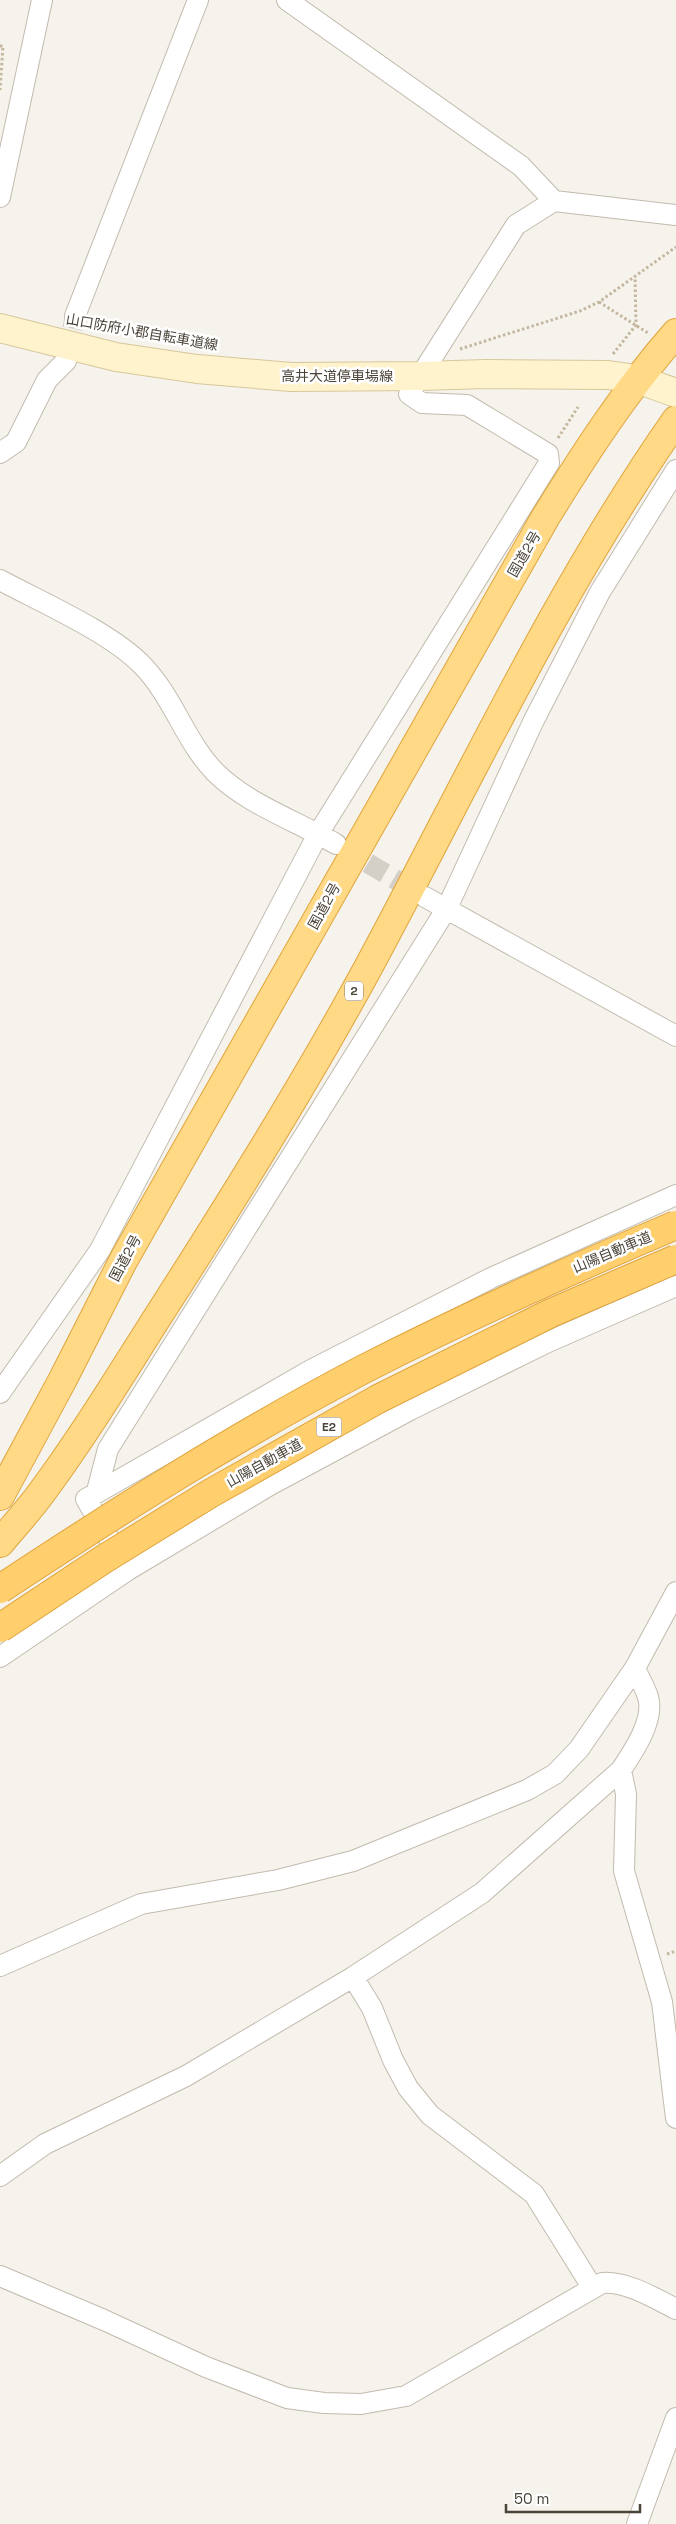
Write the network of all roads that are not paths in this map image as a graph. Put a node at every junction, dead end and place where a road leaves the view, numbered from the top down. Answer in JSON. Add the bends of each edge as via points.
{"nodes":[{"id":1,"x":42,"y":0,"type":"edge"},
{"id":2,"x":198,"y":0,"type":"edge"},
{"id":3,"x":287,"y":0,"type":"edge"},
{"id":4,"x":0,"y":197,"type":"edge"},
{"id":5,"x":554,"y":200,"type":"junction"},
{"id":6,"x":676,"y":215,"type":"edge"},
{"id":7,"x":75,"y":316,"type":"tunnel mouth"},
{"id":8,"x":0,"y":328,"type":"edge"},
{"id":9,"x":666,"y":335,"type":"edge"},
{"id":10,"x":66,"y":360,"type":"tunnel mouth"},
{"id":11,"x":429,"y":365,"type":"junction"},
{"id":12,"x":637,"y":379,"type":"junction"},
{"id":13,"x":676,"y":393,"type":"edge"},
{"id":14,"x":676,"y":420,"type":"edge"},
{"id":15,"x":0,"y":453,"type":"edge"},
{"id":16,"x":676,"y":470,"type":"edge"},
{"id":17,"x":0,"y":580,"type":"edge"},
{"id":18,"x":318,"y":834,"type":"junction"},
{"id":19,"x":336,"y":844,"type":"tunnel mouth"},
{"id":20,"x":425,"y":897,"type":"tunnel mouth"},
{"id":21,"x":447,"y":908,"type":"junction"},
{"id":22,"x":676,"y":1036,"type":"edge"},
{"id":23,"x":676,"y":1195,"type":"edge"},
{"id":24,"x":676,"y":1225,"type":"edge"},
{"id":25,"x":676,"y":1259,"type":"edge"},
{"id":26,"x":676,"y":1286,"type":"edge"},
{"id":27,"x":0,"y":1393,"type":"edge"},
{"id":28,"x":97,"y":1491,"type":"junction"},
{"id":29,"x":0,"y":1496,"type":"edge"},
{"id":30,"x":0,"y":1543,"type":"edge"},
{"id":31,"x":128,"y":1570,"type":"junction"},
{"id":32,"x":0,"y":1589,"type":"edge"},
{"id":33,"x":676,"y":1592,"type":"edge"},
{"id":34,"x":0,"y":1628,"type":"edge"},
{"id":35,"x":0,"y":1657,"type":"edge"},
{"id":36,"x":635,"y":1668,"type":"junction"},
{"id":37,"x":621,"y":1770,"type":"junction"},
{"id":38,"x":0,"y":1966,"type":"edge"},
{"id":39,"x":353,"y":1976,"type":"junction"},
{"id":40,"x":676,"y":2118,"type":"edge"},
{"id":41,"x":0,"y":2176,"type":"edge"},
{"id":42,"x":0,"y":2276,"type":"edge"},
{"id":43,"x":592,"y":2287,"type":"junction"},
{"id":44,"x":676,"y":2309,"type":"edge"},
{"id":45,"x":676,"y":2418,"type":"edge"},
{"id":46,"x":637,"y":2524,"type":"edge"}],
"edges":[{"from":1,"to":4,"type":"street"},
{"from":2,"to":7,"type":"street"},
{"from":3,"to":5,"type":"street","via":[[521,166]]},
{"from":5,"to":6,"type":"street"},
{"from":5,"to":11,"type":"street","via":[[516,225]]},
{"from":8,"to":11,"type":"main road","name":"高井大道停車場線","via":[[116,356],[196,369],[291,377]]},
{"from":9,"to":12,"type":"highway","name":"国道2号"},
{"from":10,"to":15,"type":"street","via":[[47,380],[16,442]]},
{"from":11,"to":12,"type":"main road","name":"高井大道停車場線","via":[[486,374],[575,374]]},
{"from":11,"to":18,"type":"street","via":[[409,394],[422,403],[468,405],[548,454],[549,463]]},
{"from":12,"to":13,"type":"main road","name":"高井大道停車場線"},
{"from":12,"to":29,"type":"highway","name":"国道2号","via":[[545,518],[414,745],[122,1261]]},
{"from":14,"to":30,"type":"highway","number":"2","via":[[586,556],[368,968],[274,1132],[96,1413],[42,1492]]},
{"from":16,"to":21,"type":"street","via":[[600,592],[534,720]]},
{"from":17,"to":18,"type":"street","via":[[103,636],[142,665],[165,694],[190,741],[216,773],[246,796]]},
{"from":18,"to":19,"type":"street"},
{"from":18,"to":27,"type":"street","via":[[100,1250]]},
{"from":20,"to":21,"type":"street"},
{"from":21,"to":22,"type":"street"},
{"from":21,"to":28,"type":"street","via":[[108,1449]]},
{"from":23,"to":28,"type":"street","via":[[491,1278],[311,1370]]},
{"from":24,"to":32,"type":"highway","name":"山陽自動車道","number":"E2","bridge":true,"via":[[536,1285],[363,1370],[195,1464]]},
{"from":25,"to":34,"type":"highway","name":"山陽自動車道","number":"E2","bridge":true,"via":[[551,1313],[378,1399],[211,1493]]},
{"from":26,"to":31,"type":"street","via":[[548,1342],[410,1410],[270,1485]]},
{"from":28,"to":31,"type":"street","via":[[86,1499]]},
{"from":31,"to":35,"type":"street"},
{"from":33,"to":36,"type":"street"},
{"from":36,"to":37,"type":"street","via":[[649,1699],[646,1722],[637,1745]]},
{"from":36,"to":38,"type":"street","via":[[579,1749],[555,1774],[527,1790],[353,1861],[278,1880],[141,1904]]},
{"from":37,"to":39,"type":"street","via":[[482,1893]]},
{"from":37,"to":40,"type":"street","via":[[626,1794],[624,1871],[662,2002]]},
{"from":39,"to":41,"type":"street","via":[[186,2076],[45,2144]]},
{"from":39,"to":43,"type":"street","via":[[372,2008],[408,2088],[430,2115],[534,2194]]},
{"from":42,"to":43,"type":"street","via":[[206,2367],[287,2398],[342,2404],[406,2396]]},
{"from":43,"to":44,"type":"street","via":[[610,2282]]},
{"from":45,"to":46,"type":"street"}]}
